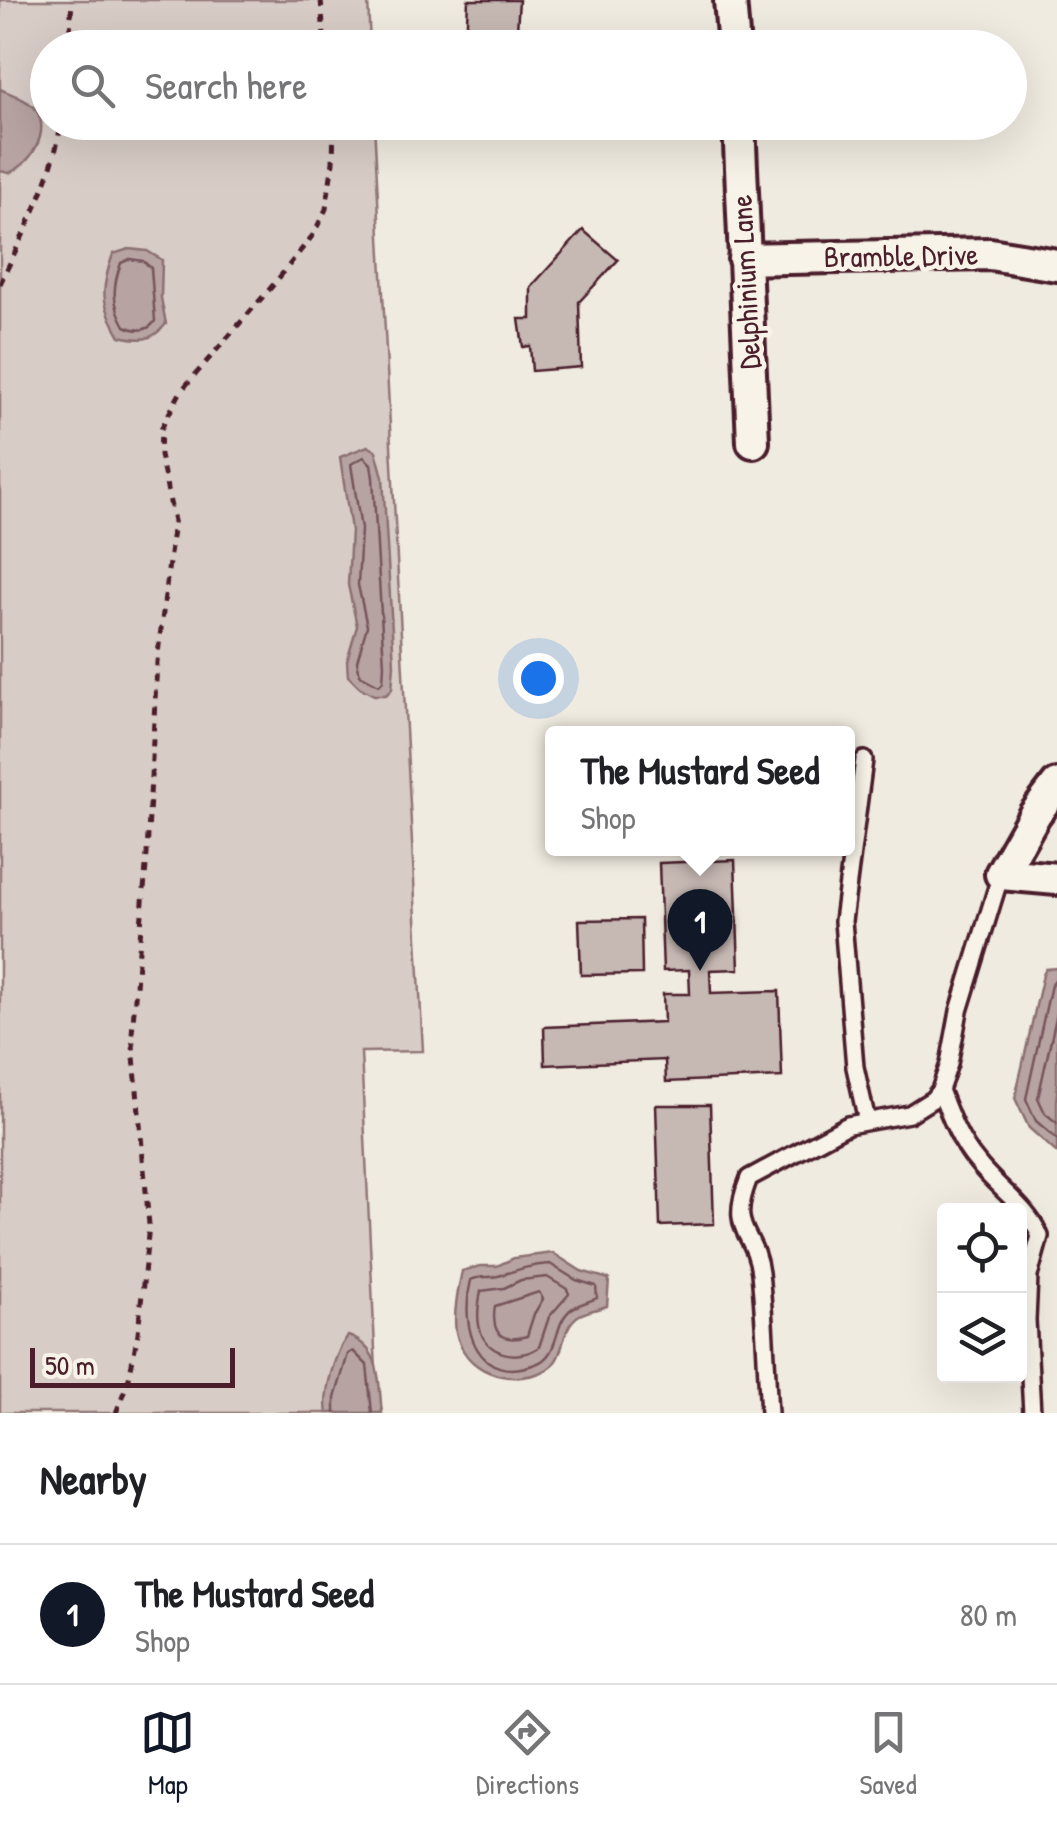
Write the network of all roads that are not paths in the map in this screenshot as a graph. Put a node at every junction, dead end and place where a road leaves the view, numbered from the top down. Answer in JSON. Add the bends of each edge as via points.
{"nodes":[{"id":1,"x":730,"y":0,"type":"edge"},
{"id":2,"x":732,"y":30,"type":"edge"},
{"id":3,"x":740,"y":140,"type":"edge"},
{"id":4,"x":744,"y":259,"type":"junction"},
{"id":5,"x":1057,"y":265,"type":"edge"},
{"id":6,"x":753,"y":442,"type":"dead end"},
{"id":7,"x":864,"y":760,"type":"dead end"},
{"id":8,"x":1057,"y":785,"type":"edge"},
{"id":9,"x":855,"y":829,"type":"edge"},
{"id":10,"x":851,"y":856,"type":"edge"},
{"id":11,"x":1001,"y":874,"type":"junction"},
{"id":12,"x":1057,"y":878,"type":"edge"},
{"id":13,"x":940,"y":1090,"type":"junction"},
{"id":14,"x":868,"y":1121,"type":"junction"},
{"id":15,"x":769,"y":1413,"type":"edge"},
{"id":16,"x":1032,"y":1413,"type":"edge"}],
"edges":[{"from":1,"to":2,"type":"street"},
{"from":3,"to":4,"type":"street","name":"Delphinium Lane"},
{"from":4,"to":5,"type":"street","name":"Bramble Drive","via":[[990,254]]},
{"from":4,"to":6,"type":"street","name":"Delphinium Lane"},
{"from":7,"to":9,"type":"lane"},
{"from":8,"to":11,"type":"street"},
{"from":10,"to":14,"type":"lane","via":[[843,921],[855,1068]]},
{"from":11,"to":12,"type":"street"},
{"from":11,"to":13,"type":"lane"},
{"from":13,"to":14,"type":"lane","via":[[909,1114]]},
{"from":13,"to":16,"type":"lane","via":[[974,1160],[1040,1236],[1027,1305]]},
{"from":14,"to":15,"type":"lane","via":[[848,1125],[749,1178],[743,1192],[740,1224],[760,1268]]}]}
